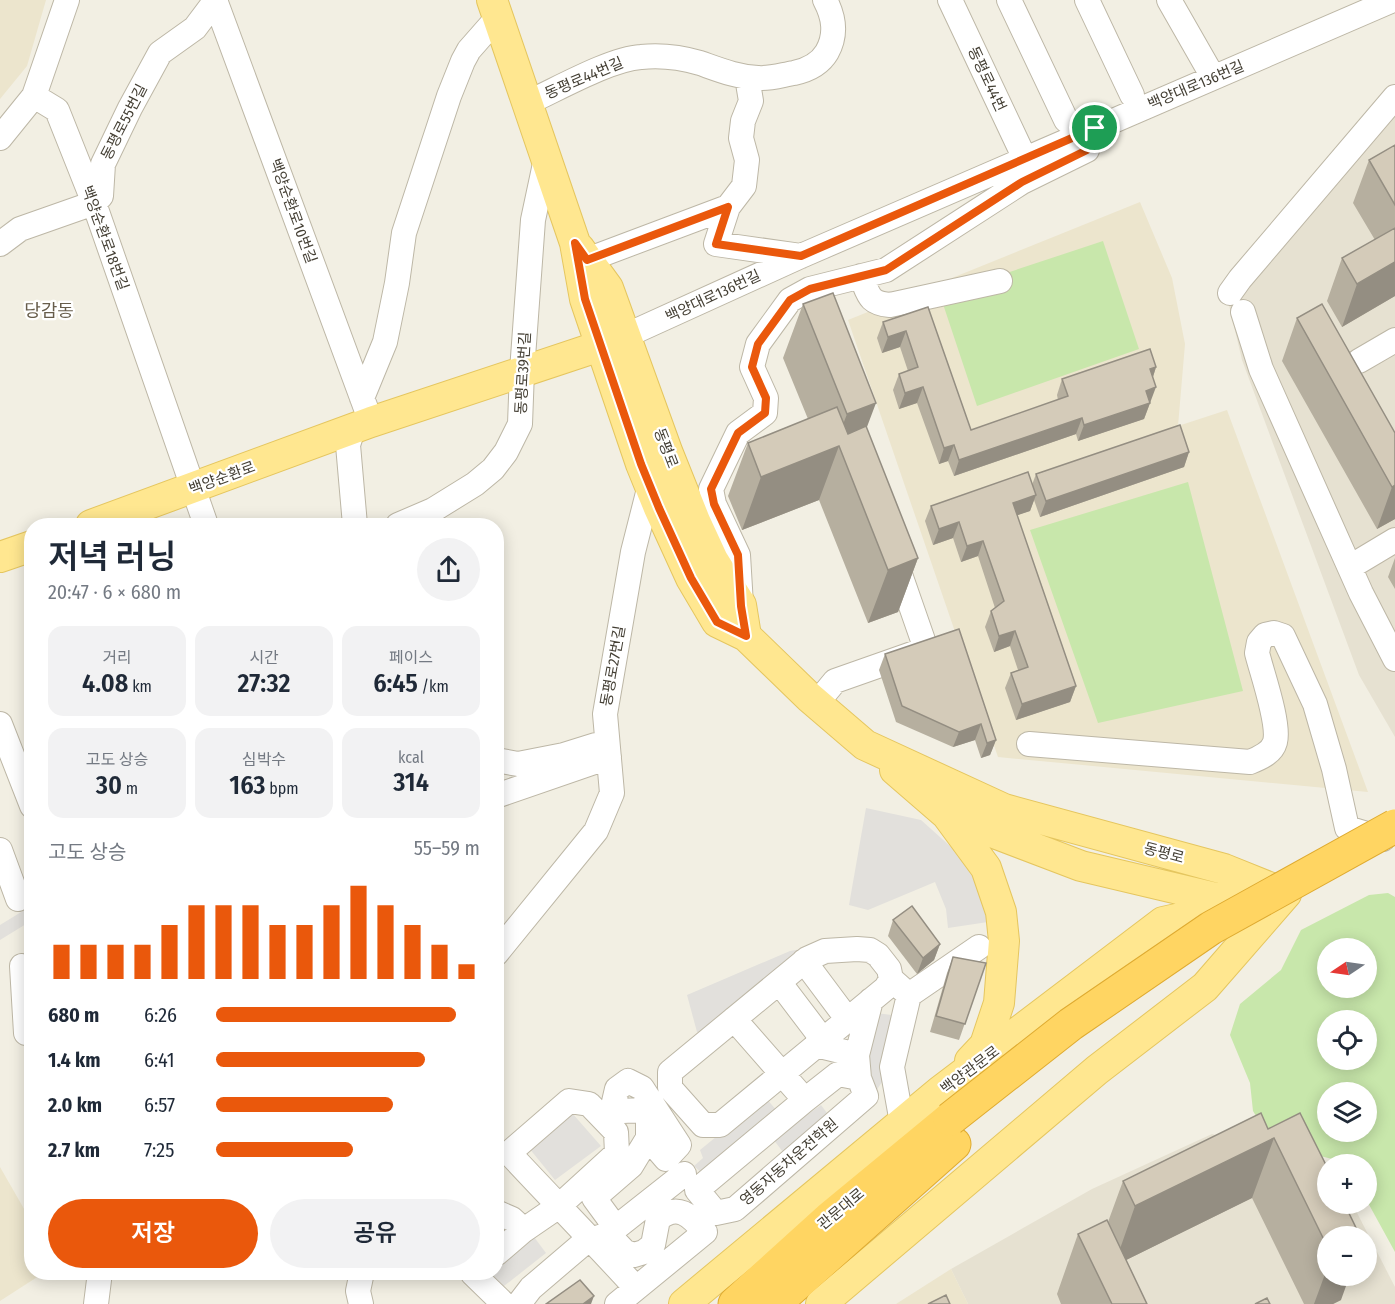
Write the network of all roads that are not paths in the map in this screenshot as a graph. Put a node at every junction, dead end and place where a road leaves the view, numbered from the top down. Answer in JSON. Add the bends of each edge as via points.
{"nodes":[{"id":1,"x":67,"y":0,"type":"edge"},
{"id":2,"x":215,"y":0,"type":"edge"},
{"id":3,"x":825,"y":0,"type":"edge"},
{"id":4,"x":1009,"y":0,"type":"edge"},
{"id":5,"x":1087,"y":0,"type":"edge"},
{"id":6,"x":1168,"y":0,"type":"edge"},
{"id":7,"x":1393,"y":0,"type":"edge"},
{"id":8,"x":952,"y":1,"type":"edge"},
{"id":9,"x":495,"y":9,"type":"edge"},
{"id":10,"x":747,"y":77,"type":"junction"},
{"id":11,"x":1213,"y":77,"type":"junction"},
{"id":12,"x":1132,"y":94,"type":"dead end"},
{"id":13,"x":34,"y":96,"type":"junction"},
{"id":14,"x":1395,"y":97,"type":"edge"},
{"id":15,"x":527,"y":103,"type":"junction"},
{"id":16,"x":1066,"y":120,"type":"dead end"},
{"id":17,"x":1095,"y":128,"type":"junction"},
{"id":18,"x":0,"y":138,"type":"edge"},
{"id":19,"x":546,"y":159,"type":"junction"},
{"id":20,"x":1025,"y":159,"type":"junction"},
{"id":21,"x":94,"y":203,"type":"junction"},
{"id":22,"x":728,"y":207,"type":"junction"},
{"id":23,"x":0,"y":244,"type":"edge"},
{"id":24,"x":581,"y":251,"type":"junction"},
{"id":25,"x":801,"y":256,"type":"junction"},
{"id":26,"x":861,"y":276,"type":"junction"},
{"id":27,"x":1000,"y":281,"type":"dead end"},
{"id":28,"x":1395,"y":340,"type":"edge"},
{"id":29,"x":613,"y":341,"type":"junction"},
{"id":30,"x":1359,"y":361,"type":"dead end"},
{"id":31,"x":522,"y":371,"type":"junction"},
{"id":32,"x":362,"y":416,"type":"junction"},
{"id":33,"x":650,"y":485,"type":"junction"},
{"id":34,"x":193,"y":489,"type":"junction"},
{"id":35,"x":111,"y":518,"type":"edge"},
{"id":36,"x":203,"y":518,"type":"edge"},
{"id":37,"x":354,"y":518,"type":"edge"},
{"id":38,"x":414,"y":518,"type":"edge"},
{"id":39,"x":888,"y":540,"type":"edge"},
{"id":40,"x":1395,"y":540,"type":"edge"},
{"id":41,"x":24,"y":549,"type":"edge"},
{"id":42,"x":0,"y":557,"type":"edge"},
{"id":43,"x":1350,"y":567,"type":"junction"},
{"id":44,"x":741,"y":606,"type":"junction"},
{"id":45,"x":746,"y":636,"type":"junction"},
{"id":46,"x":1395,"y":659,"type":"edge"},
{"id":47,"x":816,"y":704,"type":"junction"},
{"id":48,"x":0,"y":724,"type":"edge"},
{"id":49,"x":1029,"y":744,"type":"dead end"},
{"id":50,"x":865,"y":745,"type":"junction"},
{"id":51,"x":609,"y":757,"type":"junction"},
{"id":52,"x":504,"y":761,"type":"edge"},
{"id":53,"x":24,"y":786,"type":"edge"},
{"id":54,"x":504,"y":793,"type":"edge"},
{"id":55,"x":947,"y":815,"type":"junction"},
{"id":56,"x":1393,"y":837,"type":"edge"},
{"id":57,"x":0,"y":850,"type":"edge"},
{"id":58,"x":1286,"y":894,"type":"junction"},
{"id":59,"x":17,"y":900,"type":"edge"},
{"id":60,"x":504,"y":944,"type":"edge"},
{"id":61,"x":979,"y":947,"type":"dead end"},
{"id":62,"x":804,"y":961,"type":"junction"},
{"id":63,"x":22,"y":966,"type":"dead end"},
{"id":64,"x":779,"y":982,"type":"junction"},
{"id":65,"x":900,"y":987,"type":"junction"},
{"id":66,"x":24,"y":1000,"type":"edge"},
{"id":67,"x":871,"y":1000,"type":"junction"},
{"id":68,"x":734,"y":1019,"type":"junction"},
{"id":69,"x":848,"y":1020,"type":"junction"},
{"id":70,"x":820,"y":1042,"type":"junction"},
{"id":71,"x":858,"y":1066,"type":"junction"},
{"id":72,"x":782,"y":1074,"type":"junction"},
{"id":73,"x":805,"y":1100,"type":"junction"},
{"id":74,"x":951,"y":1116,"type":"junction"},
{"id":75,"x":902,"y":1123,"type":"junction"},
{"id":76,"x":703,"y":1125,"type":"junction"},
{"id":77,"x":648,"y":1138,"type":"dead end"},
{"id":78,"x":504,"y":1154,"type":"edge"},
{"id":79,"x":504,"y":1158,"type":"edge"},
{"id":80,"x":690,"y":1182,"type":"junction"},
{"id":81,"x":559,"y":1206,"type":"junction"},
{"id":82,"x":504,"y":1216,"type":"edge"},
{"id":83,"x":524,"y":1230,"type":"junction"},
{"id":84,"x":605,"y":1234,"type":"junction"},
{"id":85,"x":504,"y":1247,"type":"edge"},
{"id":86,"x":99,"y":1280,"type":"edge"},
{"id":87,"x":360,"y":1280,"type":"edge"},
{"id":88,"x":480,"y":1280,"type":"edge"},
{"id":89,"x":636,"y":1288,"type":"junction"},
{"id":90,"x":96,"y":1304,"type":"edge"},
{"id":91,"x":361,"y":1304,"type":"edge"},
{"id":92,"x":504,"y":1304,"type":"edge"},
{"id":93,"x":521,"y":1304,"type":"edge"},
{"id":94,"x":617,"y":1304,"type":"edge"},
{"id":95,"x":684,"y":1304,"type":"edge"},
{"id":96,"x":735,"y":1304,"type":"edge"},
{"id":97,"x":774,"y":1304,"type":"edge"},
{"id":98,"x":821,"y":1304,"type":"edge"}],
"edges":[{"from":1,"to":13,"type":"street"},
{"from":2,"to":21,"type":"street","name":"동평로55번길","via":[[195,28],[160,53],[102,164],[101,195]]},
{"from":2,"to":32,"type":"street","name":"백양순환로10번길"},
{"from":3,"to":10,"type":"street","name":"동평로44번길","via":[[834,20],[834,32],[824,57],[804,70],[760,79]]},
{"from":4,"to":16,"type":"street"},
{"from":5,"to":12,"type":"street"},
{"from":6,"to":11,"type":"street"},
{"from":7,"to":11,"type":"street","name":"백양대로136번길"},
{"from":8,"to":20,"type":"street","name":"동평로44번"},
{"from":9,"to":15,"type":"main road","name":"동평로"},
{"from":9,"to":32,"type":"street","via":[[463,61],[404,233],[385,342]]},
{"from":10,"to":15,"type":"street","name":"동평로44번길","via":[[698,62],[641,57],[620,61]]},
{"from":10,"to":22,"type":"street","via":[[751,101],[741,138],[747,160],[744,186]]},
{"from":11,"to":17,"type":"street","name":"백양대로136번길"},
{"from":13,"to":18,"type":"street"},
{"from":13,"to":21,"type":"street","name":"백양순환로18번길","via":[[57,110]]},
{"from":14,"to":43,"type":"street","via":[[1240,279],[1236,303],[1261,369]]},
{"from":15,"to":19,"type":"main road","name":"동평로"},
{"from":17,"to":20,"type":"street","name":"백양대로136번길"},
{"from":17,"to":26,"type":"street","via":[[1087,150],[1022,182],[886,270]]},
{"from":19,"to":24,"type":"main road","name":"동평로"},
{"from":19,"to":31,"type":"street","name":"동평로39번길","via":[[532,220]]},
{"from":20,"to":25,"type":"street","name":"백양대로136번길"},
{"from":21,"to":23,"type":"street","via":[[20,229]]},
{"from":21,"to":34,"type":"street","name":"백양순환로18번길"},
{"from":22,"to":24,"type":"street"},
{"from":22,"to":25,"type":"street","name":"백양대로136번길","via":[[716,244]]},
{"from":24,"to":29,"type":"main road","name":"동평로","via":[[585,299]]},
{"from":25,"to":29,"type":"street","name":"백양대로136번길"},
{"from":26,"to":27,"type":"street","via":[[871,300],[890,305]]},
{"from":26,"to":44,"type":"street","via":[[810,289],[790,300],[758,344],[752,367],[766,398],[765,413],[738,433],[711,489],[738,555]]},
{"from":28,"to":30,"type":"street"},
{"from":29,"to":31,"type":"main road","name":"백양순환로"},
{"from":29,"to":33,"type":"main road","name":"동평로"},
{"from":29,"to":44,"type":"main road","name":"동평로","via":[[713,560]]},
{"from":31,"to":32,"type":"main road","name":"백양순환로"},
{"from":31,"to":38,"type":"street","name":"동평로39번길","via":[[520,424],[506,452],[493,469],[457,497]]},
{"from":32,"to":34,"type":"main road","name":"백양순환로"},
{"from":32,"to":37,"type":"street","via":[[348,445]]},
{"from":33,"to":45,"type":"main road","name":"동평로","via":[[691,578],[717,622]]},
{"from":33,"to":51,"type":"street","name":"동평로27번길","via":[[633,552],[605,714]]},
{"from":34,"to":35,"type":"main road","name":"백양순환로"},
{"from":34,"to":36,"type":"street","name":"백양순환로18번길"},
{"from":39,"to":47,"type":"street","via":[[926,649],[835,681]]},
{"from":40,"to":43,"type":"street"},
{"from":41,"to":42,"type":"main road"},
{"from":43,"to":46,"type":"street"},
{"from":44,"to":45,"type":"main road","name":"동평로"},
{"from":45,"to":47,"type":"main road","name":"동평로"},
{"from":47,"to":50,"type":"main road","name":"동평로"},
{"from":48,"to":53,"type":"street"},
{"from":49,"to":56,"type":"street","via":[[1250,762],[1264,756],[1275,744],[1276,728],[1257,653],[1259,642],[1274,633],[1283,636],[1315,704],[1347,828]]},
{"from":50,"to":55,"type":"main road"},
{"from":50,"to":58,"type":"main road","name":"동평로","via":[[1004,809],[1224,869]]},
{"from":51,"to":52,"type":"street","via":[[596,745],[518,764]]},
{"from":51,"to":54,"type":"street"},
{"from":51,"to":60,"type":"street","name":"동평로27번길","via":[[612,793],[597,831]]},
{"from":55,"to":58,"type":"main road","name":"동평로","via":[[1082,866],[1194,893],[1216,898]]},
{"from":55,"to":74,"type":"main road","via":[[986,868],[1001,912],[1004,941],[999,1003],[985,1046]]},
{"from":56,"to":58,"type":"main road","name":"백양관문로"},
{"from":56,"to":74,"type":"highway","via":[[1082,1041]]},
{"from":57,"to":59,"type":"street"},
{"from":58,"to":74,"type":"main road","name":"백양관문로","via":[[1163,922]]},
{"from":58,"to":98,"type":"main road","name":"백양관문로","via":[[1205,987],[1097,1070]]},
{"from":61,"to":65,"type":"street","name":"영동자동차운전학원"},
{"from":62,"to":64,"type":"street"},
{"from":62,"to":65,"type":"street","via":[[825,951],[870,950],[890,969]]},
{"from":62,"to":69,"type":"street"},
{"from":63,"to":66,"type":"street"},
{"from":64,"to":68,"type":"street"},
{"from":64,"to":70,"type":"street"},
{"from":65,"to":67,"type":"street","name":"영동자동차운전학원","via":[[886,988]]},
{"from":65,"to":75,"type":"street","via":[[892,1066]]},
{"from":67,"to":69,"type":"street","name":"영동자동차운전학원"},
{"from":67,"to":71,"type":"street","name":"영동자동차운전학원"},
{"from":68,"to":72,"type":"street"},
{"from":68,"to":76,"type":"street","via":[[670,1072],[670,1088]]},
{"from":69,"to":70,"type":"street","name":"영동자동차운전학원"},
{"from":70,"to":71,"type":"street"},
{"from":70,"to":72,"type":"street","name":"영동자동차운전학원"},
{"from":71,"to":73,"type":"street","via":[[838,1074]]},
{"from":71,"to":80,"type":"street","name":"영동자동차운전학원","via":[[867,1096],[735,1209],[716,1213]]},
{"from":72,"to":73,"type":"street"},
{"from":72,"to":76,"type":"street","name":"영동자동차운전학원","via":[[720,1125]]},
{"from":73,"to":80,"type":"street"},
{"from":74,"to":75,"type":"main road","name":"백양관문로"},
{"from":74,"to":96,"type":"highway","name":"관문대로"},
{"from":74,"to":97,"type":"highway","name":"관문대로"},
{"from":75,"to":95,"type":"main road","name":"백양관문로"},
{"from":76,"to":80,"type":"street"},
{"from":77,"to":84,"type":"street","via":[[631,1166],[594,1198]]},
{"from":78,"to":81,"type":"street","via":[[569,1101],[589,1104],[604,1117],[616,1132],[617,1153]]},
{"from":79,"to":81,"type":"street"},
{"from":80,"to":84,"type":"street","via":[[640,1194]]},
{"from":81,"to":83,"type":"street"},
{"from":81,"to":84,"type":"street"},
{"from":82,"to":83,"type":"street"},
{"from":83,"to":85,"type":"street"},
{"from":84,"to":89,"type":"street"},
{"from":84,"to":89,"type":"street","via":[[634,1255],[652,1245],[658,1220],[667,1212],[681,1212],[705,1232]]},
{"from":84,"to":93,"type":"street","via":[[585,1242],[531,1288]]},
{"from":86,"to":90,"type":"street"},
{"from":87,"to":91,"type":"street"},
{"from":88,"to":92,"type":"street"},
{"from":89,"to":94,"type":"street"}]}
